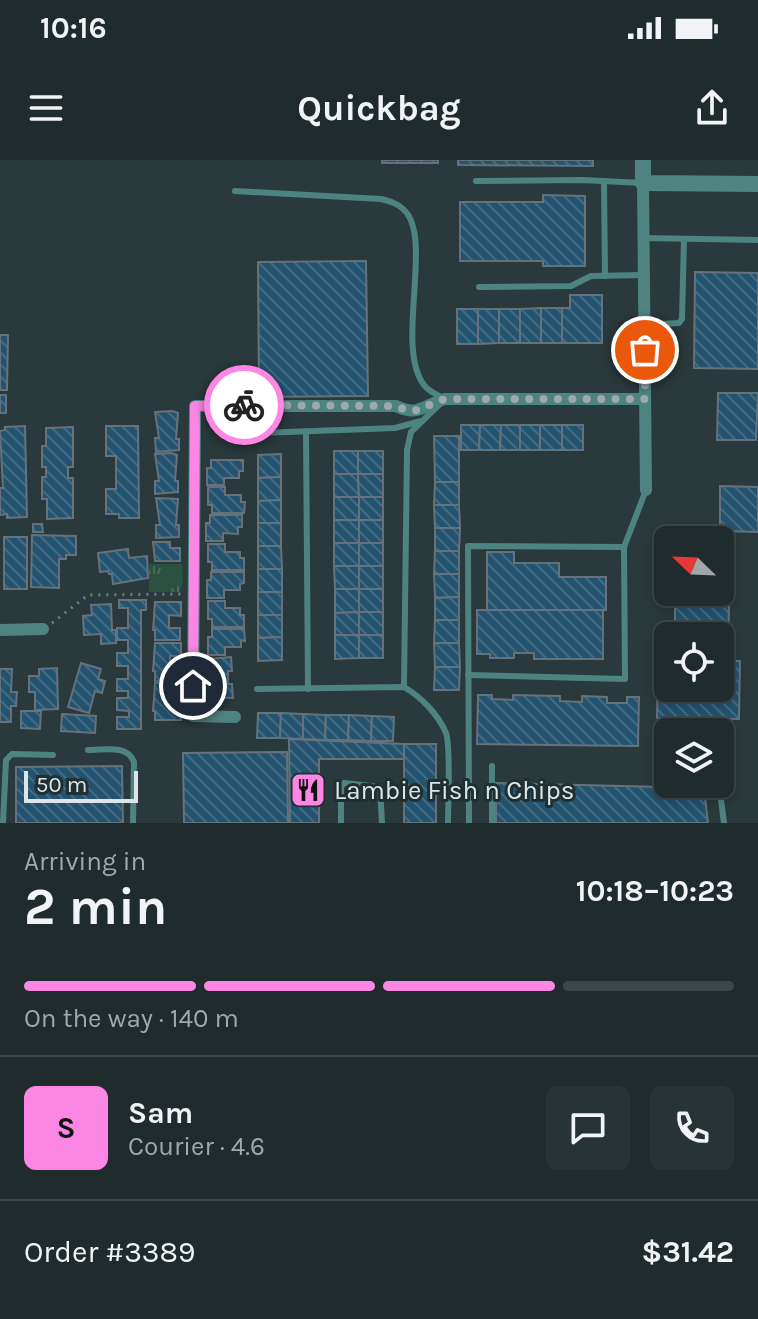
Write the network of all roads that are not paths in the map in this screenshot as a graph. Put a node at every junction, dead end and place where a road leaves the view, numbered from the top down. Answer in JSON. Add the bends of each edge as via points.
{"nodes":[{"id":1,"x":643,"y":160,"type":"edge"},
{"id":2,"x":476,"y":181,"type":"dead end"},
{"id":3,"x":604,"y":181,"type":"junction"},
{"id":4,"x":643,"y":183,"type":"junction"},
{"id":5,"x":758,"y":184,"type":"edge"},
{"id":6,"x":235,"y":191,"type":"dead end"},
{"id":7,"x":643,"y":238,"type":"junction"},
{"id":8,"x":684,"y":239,"type":"junction"},
{"id":9,"x":758,"y":240,"type":"edge"},
{"id":10,"x":644,"y":275,"type":"junction"},
{"id":11,"x":605,"y":276,"type":"junction"},
{"id":12,"x":479,"y":287,"type":"dead end"},
{"id":13,"x":644,"y":325,"type":"junction"},
{"id":14,"x":445,"y":399,"type":"junction"},
{"id":15,"x":645,"y":399,"type":"junction"},
{"id":16,"x":421,"y":421,"type":"junction"},
{"id":17,"x":306,"y":431,"type":"junction"},
{"id":18,"x":230,"y":434,"type":"dead end"},
{"id":19,"x":646,"y":490,"type":"joint"},
{"id":20,"x":624,"y":547,"type":"junction"},
{"id":21,"x":44,"y":628,"type":"road end"},
{"id":22,"x":0,"y":630,"type":"edge"},
{"id":23,"x":468,"y":675,"type":"junction"},
{"id":24,"x":404,"y":687,"type":"junction"},
{"id":25,"x":257,"y":689,"type":"dead end"},
{"id":26,"x":308,"y":689,"type":"junction"},
{"id":27,"x":235,"y":717,"type":"dead end"},
{"id":28,"x":88,"y":750,"type":"dead end"},
{"id":29,"x":53,"y":755,"type":"dead end"},
{"id":30,"x":492,"y":766,"type":"dead end"},
{"id":31,"x":721,"y":798,"type":"edge"},
{"id":32,"x":3,"y":823,"type":"edge"},
{"id":33,"x":133,"y":823,"type":"edge"},
{"id":34,"x":341,"y":823,"type":"edge"},
{"id":35,"x":382,"y":823,"type":"edge"},
{"id":36,"x":448,"y":823,"type":"edge"},
{"id":37,"x":469,"y":823,"type":"edge"},
{"id":38,"x":492,"y":823,"type":"edge"},
{"id":39,"x":724,"y":823,"type":"edge"}],
"edges":[{"from":1,"to":4,"type":"street"},
{"from":2,"to":3,"type":"lane"},
{"from":3,"to":4,"type":"lane"},
{"from":3,"to":11,"type":"lane"},
{"from":4,"to":5,"type":"street"},
{"from":4,"to":7,"type":"street"},
{"from":6,"to":14,"type":"lane","via":[[369,197],[406,210],[415,233],[413,364],[427,389]]},
{"from":7,"to":8,"type":"lane"},
{"from":7,"to":10,"type":"street"},
{"from":8,"to":9,"type":"lane"},
{"from":8,"to":13,"type":"lane","via":[[682,319]]},
{"from":10,"to":11,"type":"lane"},
{"from":10,"to":13,"type":"street"},
{"from":11,"to":12,"type":"lane","via":[[571,286]]},
{"from":13,"to":15,"type":"street"},
{"from":14,"to":15,"type":"street"},
{"from":14,"to":16,"type":"lane"},
{"from":14,"to":27,"type":"street","via":[[416,412],[396,406],[195,406],[193,716]]},
{"from":15,"to":19,"type":"street"},
{"from":16,"to":17,"type":"lane","via":[[395,428]]},
{"from":16,"to":24,"type":"lane","via":[[411,432],[407,450]]},
{"from":17,"to":18,"type":"lane"},
{"from":17,"to":26,"type":"lane"},
{"from":19,"to":20,"type":"lane"},
{"from":20,"to":23,"type":"lane","via":[[468,546]]},
{"from":20,"to":23,"type":"lane","via":[[625,679]]},
{"from":21,"to":22,"type":"street"},
{"from":23,"to":37,"type":"lane"},
{"from":24,"to":26,"type":"lane"},
{"from":24,"to":36,"type":"lane","via":[[418,695],[447,736]]},
{"from":25,"to":26,"type":"lane"},
{"from":28,"to":33,"type":"lane","via":[[125,750],[131,755]]},
{"from":29,"to":32,"type":"lane","via":[[12,754],[6,760]]},
{"from":30,"to":38,"type":"lane"},
{"from":31,"to":39,"type":"lane"},
{"from":34,"to":35,"type":"lane","via":[[344,783],[380,787]]}]}
